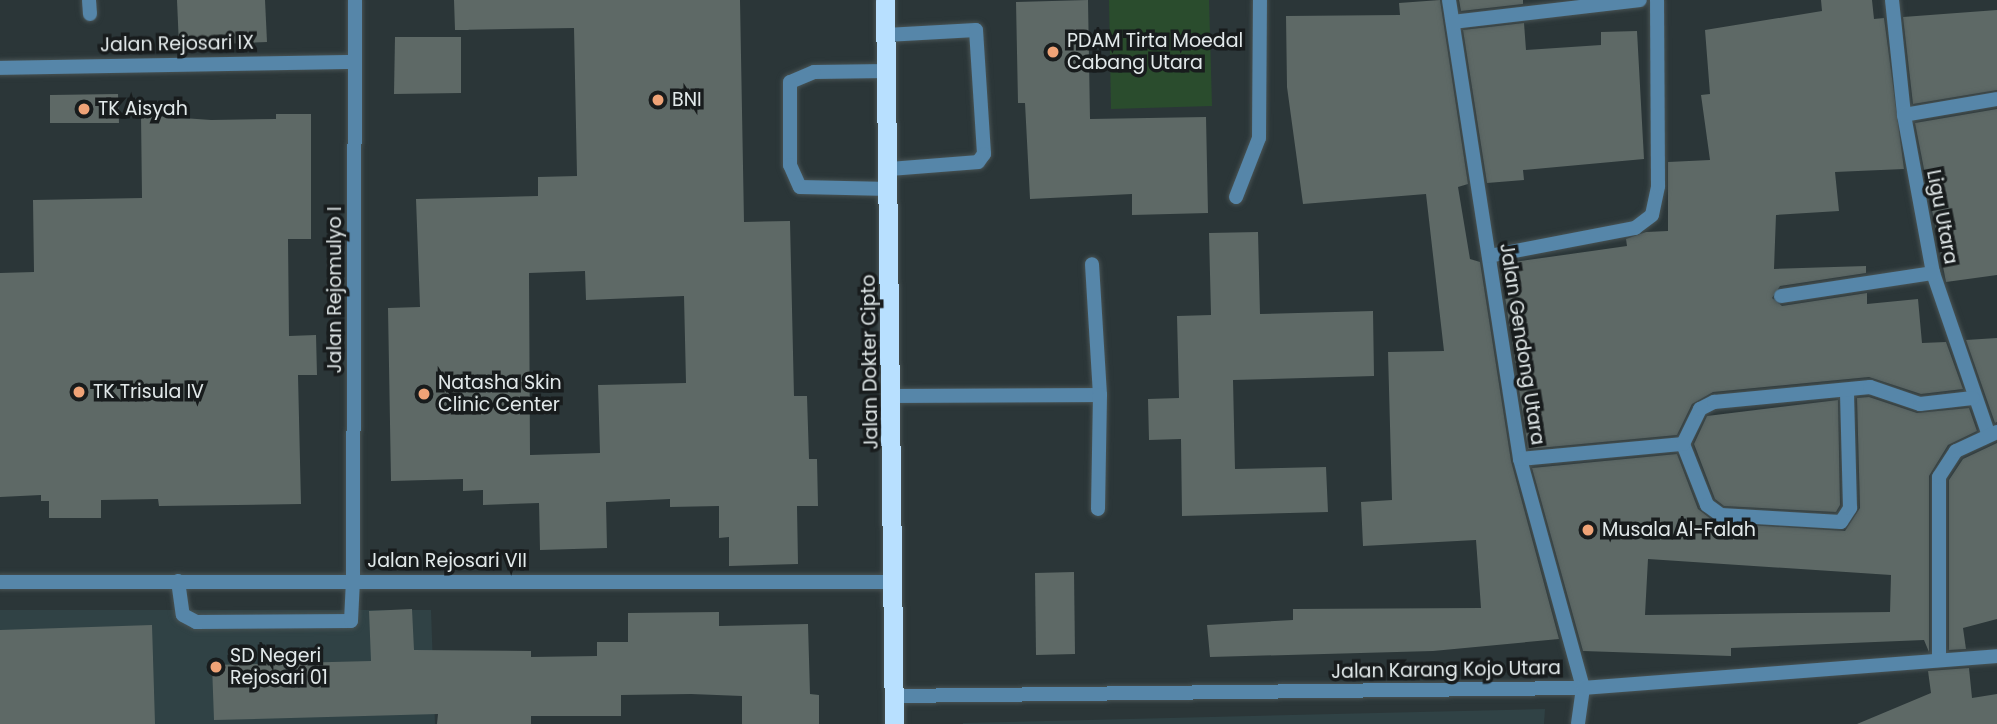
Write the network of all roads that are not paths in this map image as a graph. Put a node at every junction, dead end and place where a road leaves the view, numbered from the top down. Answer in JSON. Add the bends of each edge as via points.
{"nodes":[{"id":1,"x":355,"y":0,"type":"edge"},
{"id":2,"x":885,"y":0,"type":"edge"},
{"id":3,"x":1260,"y":0,"type":"edge"},
{"id":4,"x":1449,"y":0,"type":"edge"},
{"id":5,"x":1640,"y":0,"type":"edge"},
{"id":6,"x":1657,"y":0,"type":"edge"},
{"id":7,"x":1892,"y":0,"type":"edge"},
{"id":8,"x":1453,"y":22,"type":"junction"},
{"id":9,"x":886,"y":35,"type":"junction"},
{"id":10,"x":354,"y":62,"type":"junction"},
{"id":11,"x":0,"y":68,"type":"edge"},
{"id":12,"x":887,"y":71,"type":"junction"},
{"id":13,"x":1997,"y":99,"type":"edge"},
{"id":14,"x":1904,"y":115,"type":"junction"},
{"id":15,"x":890,"y":169,"type":"junction"},
{"id":16,"x":890,"y":189,"type":"junction"},
{"id":17,"x":1236,"y":197,"type":"dead end"},
{"id":18,"x":1489,"y":256,"type":"junction"},
{"id":19,"x":1092,"y":264,"type":"dead end"},
{"id":20,"x":1933,"y":273,"type":"junction"},
{"id":21,"x":1781,"y":296,"type":"dead end"},
{"id":22,"x":1847,"y":391,"type":"junction"},
{"id":23,"x":1100,"y":394,"type":"junction"},
{"id":24,"x":894,"y":396,"type":"junction"},
{"id":25,"x":1973,"y":398,"type":"junction"},
{"id":26,"x":1992,"y":432,"type":"edge"},
{"id":27,"x":1683,"y":444,"type":"junction"},
{"id":28,"x":1520,"y":459,"type":"junction"},
{"id":29,"x":1098,"y":509,"type":"dead end"},
{"id":30,"x":353,"y":580,"type":"junction"},
{"id":31,"x":178,"y":581,"type":"junction"},
{"id":32,"x":0,"y":582,"type":"edge"},
{"id":33,"x":894,"y":582,"type":"junction"},
{"id":34,"x":1997,"y":656,"type":"edge"},
{"id":35,"x":1939,"y":660,"type":"junction"},
{"id":36,"x":1584,"y":688,"type":"junction"},
{"id":37,"x":894,"y":696,"type":"junction"},
{"id":38,"x":894,"y":724,"type":"edge"},
{"id":39,"x":1578,"y":724,"type":"edge"}],
"edges":[{"from":1,"to":10,"type":"street","name":"Jalan Rejomulyo I"},
{"from":2,"to":9,"type":"highway","name":"Jalan Dokter Cipto"},
{"from":3,"to":17,"type":"street","via":[[1259,138]]},
{"from":4,"to":8,"type":"street","name":"Jalan Gendong Utara"},
{"from":5,"to":8,"type":"street"},
{"from":6,"to":18,"type":"street","via":[[1658,186],[1652,215],[1635,228]]},
{"from":7,"to":14,"type":"street","name":"Ligu Utara"},
{"from":8,"to":18,"type":"street","name":"Jalan Gendong Utara"},
{"from":9,"to":12,"type":"highway","name":"Jalan Dokter Cipto"},
{"from":9,"to":15,"type":"street","via":[[976,30],[984,154],[978,162]]},
{"from":10,"to":11,"type":"street","name":"Jalan Rejosari IX"},
{"from":10,"to":30,"type":"street","name":"Jalan Rejomulyo I"},
{"from":12,"to":15,"type":"highway","name":"Jalan Dokter Cipto"},
{"from":12,"to":16,"type":"street","via":[[814,72],[790,82],[790,165],[800,187]]},
{"from":13,"to":14,"type":"street"},
{"from":14,"to":20,"type":"street","name":"Ligu Utara"},
{"from":15,"to":16,"type":"highway","name":"Jalan Dokter Cipto"},
{"from":16,"to":24,"type":"highway","name":"Jalan Dokter Cipto"},
{"from":18,"to":28,"type":"street","name":"Jalan Gendong Utara"},
{"from":19,"to":23,"type":"street"},
{"from":20,"to":21,"type":"street"},
{"from":20,"to":25,"type":"street","name":"Ligu Utara"},
{"from":22,"to":25,"type":"street","via":[[1876,388],[1920,404]]},
{"from":22,"to":27,"type":"street","via":[[1714,402],[1700,409]]},
{"from":22,"to":27,"type":"street","via":[[1850,508],[1840,522],[1721,515],[1707,505]]},
{"from":23,"to":24,"type":"street"},
{"from":23,"to":29,"type":"street"},
{"from":24,"to":33,"type":"highway","name":"Jalan Dokter Cipto"},
{"from":25,"to":26,"type":"street","name":"Ligu Utara"},
{"from":26,"to":35,"type":"street","via":[[1956,451],[1939,477]]},
{"from":27,"to":28,"type":"street"},
{"from":28,"to":36,"type":"street","name":"Jalan Gendong Utara"},
{"from":30,"to":31,"type":"street","name":"Jalan Rejosari VII"},
{"from":30,"to":31,"type":"street","name":"Jalan Rejomulyo I","via":[[353,619],[196,622],[183,615]]},
{"from":30,"to":33,"type":"street","name":"Jalan Rejosari VII"},
{"from":31,"to":32,"type":"street","name":"Jalan Rejosari VII"},
{"from":33,"to":37,"type":"highway","name":"Jalan Dokter Cipto"},
{"from":34,"to":35,"type":"street","name":"Jalan Karang Kojo Utara"},
{"from":35,"to":36,"type":"street","name":"Jalan Karang Kojo Utara"},
{"from":36,"to":37,"type":"street","name":"Jalan Karang Kojo Utara"},
{"from":36,"to":39,"type":"street"},
{"from":37,"to":38,"type":"highway","name":"Jalan Dokter Cipto"}]}
